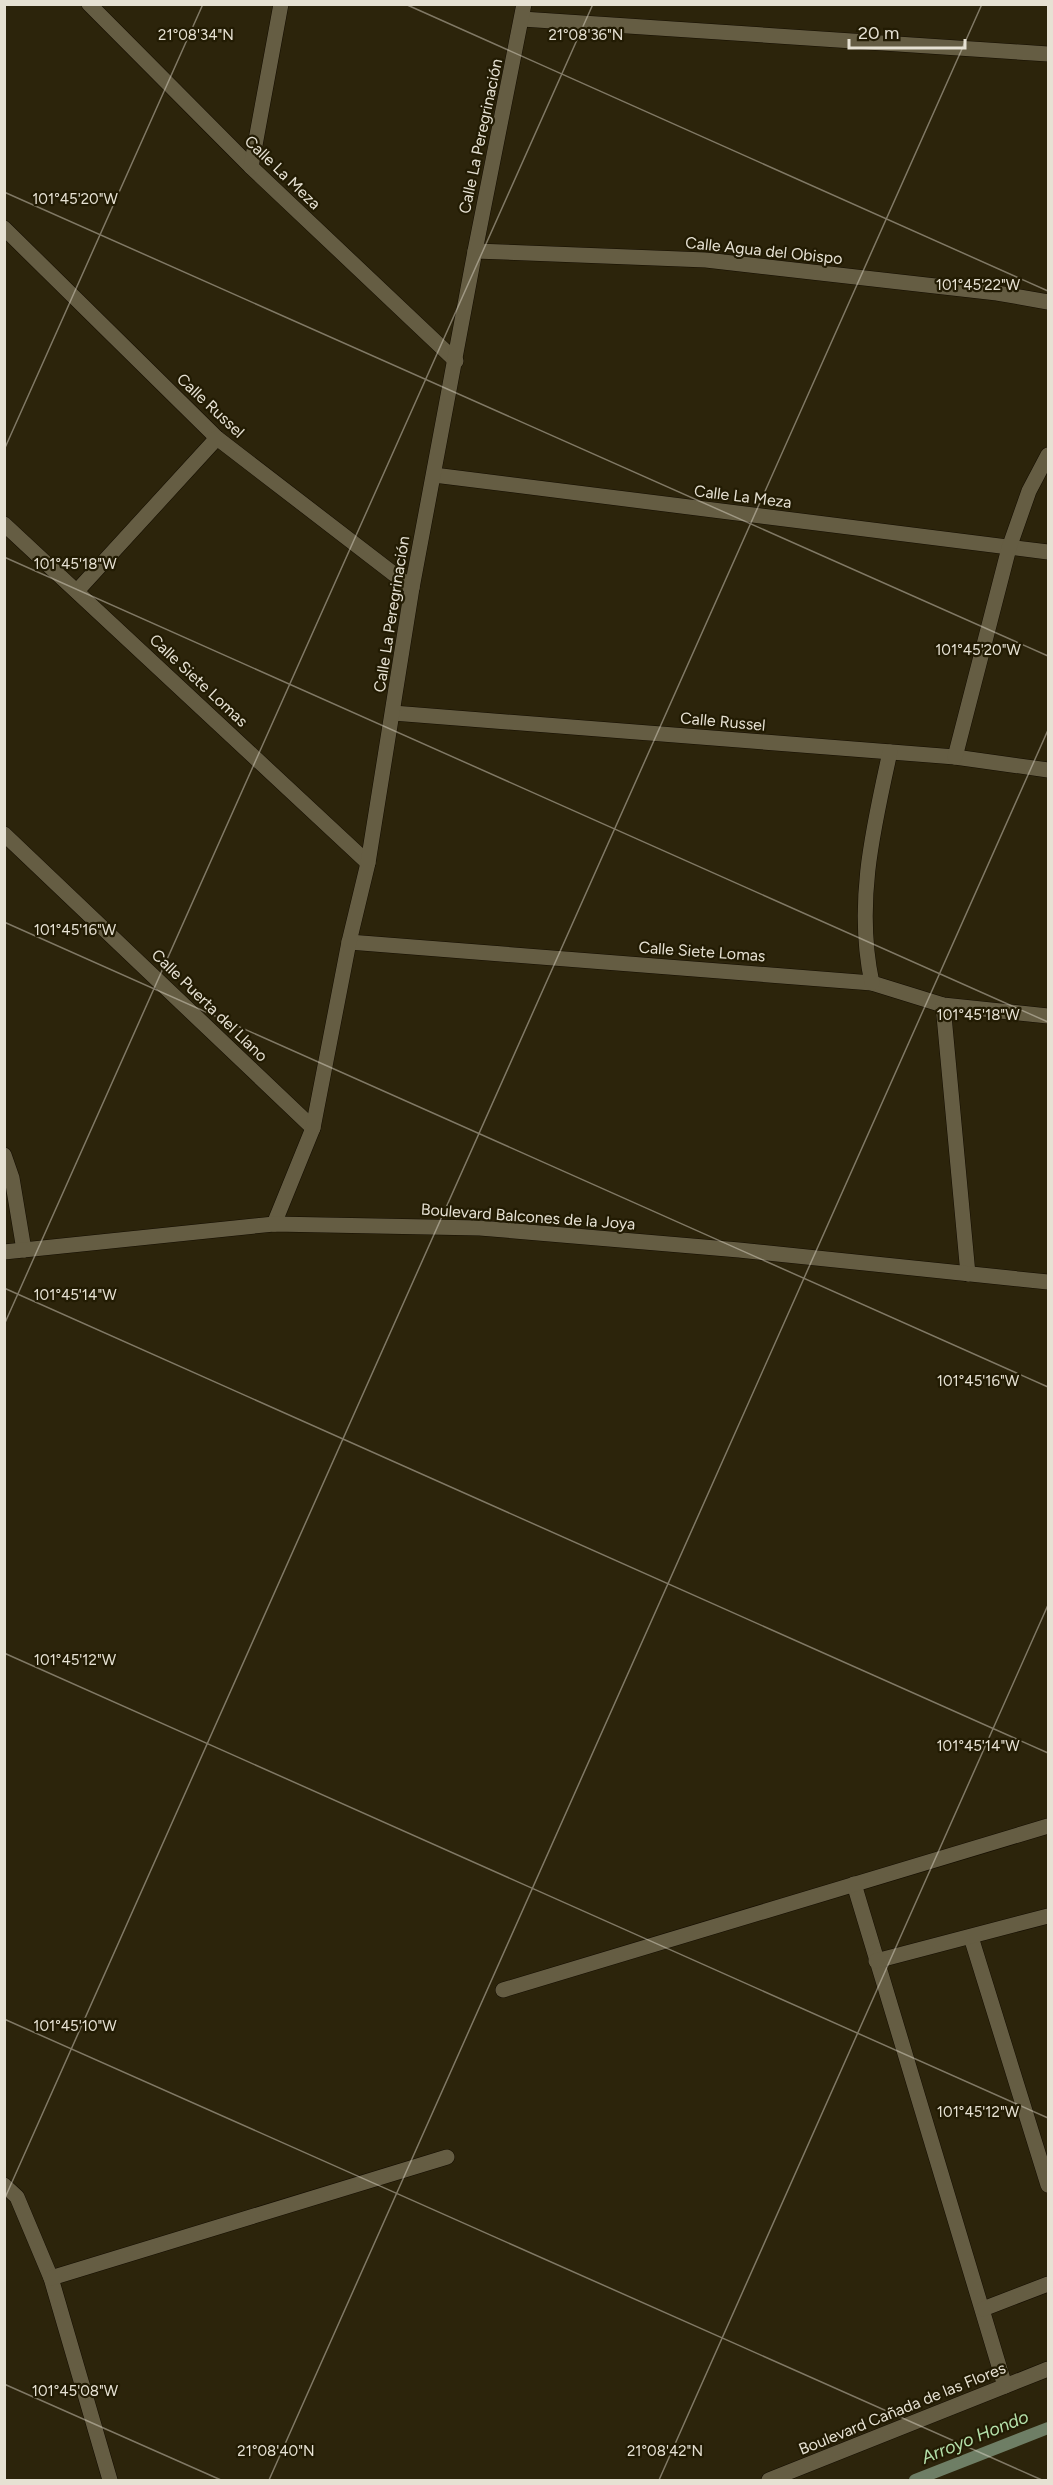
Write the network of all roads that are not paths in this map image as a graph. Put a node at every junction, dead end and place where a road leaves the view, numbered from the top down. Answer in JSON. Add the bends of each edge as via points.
{"nodes":[{"id":1,"x":89,"y":4,"type":"edge"},
{"id":2,"x":281,"y":4,"type":"edge"},
{"id":3,"x":523,"y":12,"type":"edge"},
{"id":4,"x":1048,"y":54,"type":"edge"},
{"id":5,"x":251,"y":167,"type":"junction"},
{"id":6,"x":4,"y":228,"type":"edge"},
{"id":7,"x":475,"y":251,"type":"junction"},
{"id":8,"x":1048,"y":302,"type":"edge"},
{"id":9,"x":456,"y":361,"type":"junction"},
{"id":10,"x":217,"y":438,"type":"junction"},
{"id":11,"x":1048,"y":455,"type":"edge"},
{"id":12,"x":434,"y":475,"type":"junction"},
{"id":13,"x":4,"y":524,"type":"edge"},
{"id":14,"x":1009,"y":548,"type":"junction"},
{"id":15,"x":1048,"y":552,"type":"edge"},
{"id":16,"x":412,"y":588,"type":"junction"},
{"id":17,"x":77,"y":591,"type":"junction"},
{"id":18,"x":393,"y":713,"type":"junction"},
{"id":19,"x":890,"y":752,"type":"junction"},
{"id":20,"x":955,"y":757,"type":"junction"},
{"id":21,"x":1048,"y":770,"type":"edge"},
{"id":22,"x":4,"y":834,"type":"edge"},
{"id":23,"x":369,"y":863,"type":"junction"},
{"id":24,"x":350,"y":942,"type":"junction"},
{"id":25,"x":872,"y":983,"type":"junction"},
{"id":26,"x":943,"y":1005,"type":"junction"},
{"id":27,"x":1048,"y":1016,"type":"edge"},
{"id":28,"x":313,"y":1128,"type":"junction"},
{"id":29,"x":4,"y":1155,"type":"edge"},
{"id":30,"x":274,"y":1224,"type":"junction"},
{"id":31,"x":24,"y":1250,"type":"junction"},
{"id":32,"x":4,"y":1252,"type":"edge"},
{"id":33,"x":968,"y":1274,"type":"junction"},
{"id":34,"x":1048,"y":1282,"type":"edge"},
{"id":35,"x":1048,"y":1826,"type":"edge"},
{"id":36,"x":854,"y":1884,"type":"junction"},
{"id":37,"x":1048,"y":1916,"type":"edge"},
{"id":38,"x":971,"y":1936,"type":"junction"},
{"id":39,"x":876,"y":1961,"type":"junction"},
{"id":40,"x":502,"y":1990,"type":"dead end"},
{"id":41,"x":447,"y":2157,"type":"dead end"},
{"id":42,"x":4,"y":2185,"type":"edge"},
{"id":43,"x":1048,"y":2185,"type":"edge"},
{"id":44,"x":51,"y":2278,"type":"junction"},
{"id":45,"x":1048,"y":2284,"type":"edge"},
{"id":46,"x":983,"y":2309,"type":"junction"},
{"id":47,"x":1048,"y":2369,"type":"edge"},
{"id":48,"x":1005,"y":2386,"type":"junction"},
{"id":49,"x":110,"y":2481,"type":"edge"},
{"id":50,"x":769,"y":2481,"type":"edge"}],
"edges":[{"from":1,"to":5,"type":"street","name":"Calle La Meza"},
{"from":2,"to":5,"type":"street"},
{"from":3,"to":4,"type":"street"},
{"from":3,"to":7,"type":"street","name":"Calle La Peregrinación"},
{"from":5,"to":9,"type":"street","name":"Calle La Meza"},
{"from":6,"to":10,"type":"street","name":"Calle Russel"},
{"from":7,"to":8,"type":"street","name":"Calle Agua del Obispo","via":[[706,260],[997,292]]},
{"from":7,"to":9,"type":"street","name":"Calle La Peregrinación"},
{"from":9,"to":12,"type":"street","name":"Calle La Peregrinación"},
{"from":10,"to":16,"type":"street","name":"Calle Russel"},
{"from":10,"to":17,"type":"street"},
{"from":11,"to":14,"type":"street","via":[[1029,491]]},
{"from":12,"to":14,"type":"street","name":"Calle La Meza"},
{"from":12,"to":16,"type":"street","name":"Calle La Peregrinación"},
{"from":13,"to":17,"type":"street","name":"Calle Siete Lomas"},
{"from":14,"to":15,"type":"street","name":"Calle La Meza"},
{"from":14,"to":20,"type":"street"},
{"from":16,"to":18,"type":"street","name":"Calle La Peregrinación"},
{"from":17,"to":23,"type":"street","name":"Calle Siete Lomas"},
{"from":18,"to":19,"type":"street","name":"Calle Russel"},
{"from":18,"to":23,"type":"street","name":"Calle La Peregrinación"},
{"from":19,"to":20,"type":"street","name":"Calle Russel"},
{"from":19,"to":25,"type":"street","via":[[870,840],[864,904],[865,952]]},
{"from":20,"to":21,"type":"street","name":"Calle Russel"},
{"from":22,"to":28,"type":"street","name":"Calle Puerta del Llano"},
{"from":23,"to":24,"type":"street","name":"Calle La Peregrinación"},
{"from":24,"to":25,"type":"street","name":"Calle Siete Lomas"},
{"from":24,"to":28,"type":"street","name":"Calle La Peregrinación"},
{"from":25,"to":26,"type":"street","name":"Calle Siete Lomas"},
{"from":26,"to":27,"type":"street","name":"Calle Siete Lomas"},
{"from":26,"to":33,"type":"street"},
{"from":28,"to":30,"type":"street","name":"Calle La Peregrinación"},
{"from":29,"to":31,"type":"street","via":[[12,1178]]},
{"from":30,"to":31,"type":"street","name":"Boulevard Balcones de la Joya"},
{"from":30,"to":33,"type":"street","name":"Boulevard Balcones de la Joya","via":[[480,1228]]},
{"from":31,"to":32,"type":"street","name":"Boulevard Balcones de la Joya"},
{"from":33,"to":34,"type":"street","name":"Boulevard Balcones de la Joya"},
{"from":35,"to":36,"type":"street"},
{"from":36,"to":39,"type":"street"},
{"from":36,"to":40,"type":"street"},
{"from":37,"to":38,"type":"street"},
{"from":38,"to":39,"type":"street"},
{"from":38,"to":43,"type":"street"},
{"from":39,"to":46,"type":"street"},
{"from":41,"to":44,"type":"street"},
{"from":42,"to":44,"type":"street","via":[[17,2197]]},
{"from":44,"to":49,"type":"street"},
{"from":45,"to":46,"type":"street"},
{"from":46,"to":48,"type":"street"},
{"from":47,"to":48,"type":"street","name":"Boulevard Cañada de las Flores"},
{"from":48,"to":50,"type":"street","name":"Boulevard Cañada de las Flores"}]}
